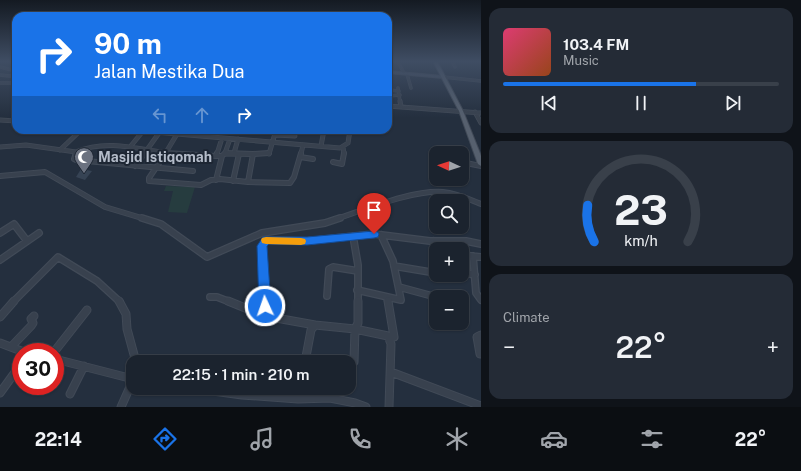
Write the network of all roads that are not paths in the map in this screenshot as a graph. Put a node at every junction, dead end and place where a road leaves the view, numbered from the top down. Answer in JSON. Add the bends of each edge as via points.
{"nodes":[{"id":1,"x":408,"y":80,"type":"edge"},
{"id":2,"x":445,"y":80,"type":"edge"},
{"id":3,"x":12,"y":81,"type":"edge"},
{"id":4,"x":0,"y":83,"type":"edge"},
{"id":5,"x":8,"y":83,"type":"junction"},
{"id":6,"x":12,"y":83,"type":"edge"},
{"id":7,"x":411,"y":88,"type":"dead end"},
{"id":8,"x":392,"y":90,"type":"edge"},
{"id":9,"x":400,"y":95,"type":"junction"},
{"id":10,"x":392,"y":96,"type":"edge"},
{"id":11,"x":392,"y":106,"type":"edge"},
{"id":12,"x":401,"y":107,"type":"junction"},
{"id":13,"x":461,"y":111,"type":"junction"},
{"id":14,"x":475,"y":112,"type":"junction"},
{"id":15,"x":481,"y":113,"type":"edge"},
{"id":16,"x":0,"y":120,"type":"edge"},
{"id":17,"x":12,"y":121,"type":"edge"},
{"id":18,"x":481,"y":123,"type":"edge"},
{"id":19,"x":77,"y":134,"type":"edge"},
{"id":20,"x":141,"y":134,"type":"edge"},
{"id":21,"x":158,"y":134,"type":"edge"},
{"id":22,"x":177,"y":134,"type":"joint"},
{"id":23,"x":323,"y":134,"type":"edge"},
{"id":24,"x":349,"y":134,"type":"edge"},
{"id":25,"x":275,"y":135,"type":"joint"},
{"id":26,"x":296,"y":136,"type":"dead end"},
{"id":27,"x":222,"y":138,"type":"junction"},
{"id":28,"x":230,"y":139,"type":"junction"},
{"id":29,"x":238,"y":140,"type":"junction"},
{"id":30,"x":273,"y":142,"type":"junction"},
{"id":31,"x":304,"y":145,"type":"junction"},
{"id":32,"x":321,"y":146,"type":"junction"},
{"id":33,"x":0,"y":147,"type":"edge"},
{"id":34,"x":130,"y":147,"type":"junction"},
{"id":35,"x":343,"y":147,"type":"junction"},
{"id":36,"x":148,"y":149,"type":"junction"},
{"id":37,"x":60,"y":150,"type":"junction"},
{"id":38,"x":76,"y":152,"type":"junction"},
{"id":39,"x":166,"y":153,"type":"junction"},
{"id":40,"x":224,"y":154,"type":"junction"},
{"id":41,"x":236,"y":154,"type":"junction"},
{"id":42,"x":253,"y":154,"type":"junction"},
{"id":43,"x":216,"y":156,"type":"junction"},
{"id":44,"x":300,"y":157,"type":"junction"},
{"id":45,"x":313,"y":159,"type":"dead end"},
{"id":46,"x":333,"y":162,"type":"dead end"},
{"id":47,"x":469,"y":163,"type":"edge"},
{"id":48,"x":481,"y":165,"type":"edge"},
{"id":49,"x":135,"y":166,"type":"junction"},
{"id":50,"x":155,"y":168,"type":"junction"},
{"id":51,"x":193,"y":171,"type":"dead end"},
{"id":52,"x":0,"y":176,"type":"edge"},
{"id":53,"x":216,"y":180,"type":"junction"},
{"id":54,"x":233,"y":181,"type":"junction"},
{"id":55,"x":248,"y":182,"type":"junction"},
{"id":56,"x":481,"y":204,"type":"edge"},
{"id":57,"x":0,"y":233,"type":"edge"},
{"id":58,"x":39,"y":233,"type":"dead end"},
{"id":59,"x":381,"y":235,"type":"junction"},
{"id":60,"x":353,"y":236,"type":"junction"},
{"id":61,"x":27,"y":241,"type":"junction"},
{"id":62,"x":433,"y":241,"type":"joint"},
{"id":63,"x":481,"y":244,"type":"edge"},
{"id":64,"x":469,"y":256,"type":"edge"},
{"id":65,"x":473,"y":256,"type":"junction"},
{"id":66,"x":481,"y":258,"type":"edge"},
{"id":67,"x":0,"y":260,"type":"edge"},
{"id":68,"x":394,"y":266,"type":"junction"},
{"id":69,"x":358,"y":271,"type":"junction"},
{"id":70,"x":429,"y":272,"type":"edge"},
{"id":71,"x":469,"y":273,"type":"edge"},
{"id":72,"x":474,"y":274,"type":"junction"},
{"id":73,"x":398,"y":287,"type":"junction"},
{"id":74,"x":357,"y":290,"type":"junction"},
{"id":75,"x":429,"y":295,"type":"edge"},
{"id":76,"x":327,"y":296,"type":"dead end"},
{"id":77,"x":210,"y":297,"type":"dead end"},
{"id":78,"x":386,"y":297,"type":"junction"},
{"id":79,"x":481,"y":300,"type":"edge"},
{"id":80,"x":87,"y":310,"type":"dead end"},
{"id":81,"x":34,"y":316,"type":"dead end"},
{"id":82,"x":265,"y":316,"type":"junction"},
{"id":83,"x":0,"y":317,"type":"edge"},
{"id":84,"x":315,"y":325,"type":"junction"},
{"id":85,"x":355,"y":329,"type":"junction"},
{"id":86,"x":481,"y":335,"type":"edge"},
{"id":87,"x":390,"y":338,"type":"junction"},
{"id":88,"x":0,"y":343,"type":"edge"},
{"id":89,"x":61,"y":343,"type":"edge"},
{"id":90,"x":10,"y":347,"type":"joint"},
{"id":91,"x":480,"y":354,"type":"edge"},
{"id":92,"x":135,"y":355,"type":"edge"},
{"id":93,"x":306,"y":355,"type":"edge"},
{"id":94,"x":354,"y":355,"type":"edge"},
{"id":95,"x":64,"y":361,"type":"edge"},
{"id":96,"x":84,"y":366,"type":"junction"},
{"id":97,"x":391,"y":372,"type":"junction"},
{"id":98,"x":12,"y":376,"type":"edge"},
{"id":99,"x":126,"y":378,"type":"edge"},
{"id":100,"x":0,"y":393,"type":"edge"},
{"id":101,"x":70,"y":394,"type":"dead end"},
{"id":102,"x":126,"y":395,"type":"edge"},
{"id":103,"x":242,"y":395,"type":"edge"},
{"id":104,"x":299,"y":395,"type":"edge"},
{"id":105,"x":298,"y":399,"type":"junction"},
{"id":106,"x":481,"y":406,"type":"edge"},
{"id":107,"x":121,"y":407,"type":"edge"},
{"id":108,"x":366,"y":407,"type":"edge"},
{"id":109,"x":389,"y":407,"type":"edge"}],
"edges":[{"from":1,"to":7,"type":"street"},
{"from":2,"to":13,"type":"main road"},
{"from":3,"to":5,"type":"street"},
{"from":4,"to":5,"type":"street"},
{"from":5,"to":6,"type":"street"},
{"from":8,"to":9,"type":"street","via":[[399,89]]},
{"from":9,"to":10,"type":"street"},
{"from":9,"to":12,"type":"street"},
{"from":11,"to":12,"type":"street"},
{"from":12,"to":13,"type":"street"},
{"from":13,"to":14,"type":"street"},
{"from":13,"to":48,"type":"main road"},
{"from":14,"to":15,"type":"street"},
{"from":14,"to":18,"type":"street"},
{"from":16,"to":17,"type":"street"},
{"from":19,"to":37,"type":"street"},
{"from":20,"to":34,"type":"street"},
{"from":21,"to":36,"type":"street"},
{"from":22,"to":27,"type":"street"},
{"from":22,"to":39,"type":"street"},
{"from":23,"to":32,"type":"street"},
{"from":24,"to":35,"type":"street","via":[[348,143]]},
{"from":25,"to":26,"type":"street"},
{"from":25,"to":30,"type":"street"},
{"from":27,"to":28,"type":"street"},
{"from":27,"to":43,"type":"street"},
{"from":28,"to":29,"type":"street"},
{"from":28,"to":40,"type":"street"},
{"from":29,"to":30,"type":"street"},
{"from":29,"to":41,"type":"street"},
{"from":30,"to":31,"type":"street"},
{"from":30,"to":42,"type":"street","via":[[268,156]]},
{"from":31,"to":32,"type":"street"},
{"from":31,"to":44,"type":"street"},
{"from":32,"to":35,"type":"street"},
{"from":33,"to":37,"type":"street","via":[[26,145]]},
{"from":34,"to":36,"type":"street"},
{"from":34,"to":38,"type":"street","via":[[90,146]]},
{"from":35,"to":46,"type":"street","via":[[342,164]]},
{"from":36,"to":39,"type":"street"},
{"from":36,"to":49,"type":"street"},
{"from":37,"to":38,"type":"street"},
{"from":38,"to":49,"type":"street","via":[[76,160]]},
{"from":39,"to":43,"type":"street"},
{"from":39,"to":50,"type":"street"},
{"from":40,"to":41,"type":"street"},
{"from":40,"to":43,"type":"street"},
{"from":40,"to":53,"type":"street"},
{"from":41,"to":42,"type":"street"},
{"from":41,"to":54,"type":"street"},
{"from":42,"to":55,"type":"street"},
{"from":44,"to":45,"type":"street"},
{"from":44,"to":55,"type":"street","via":[[292,182]]},
{"from":47,"to":48,"type":"street"},
{"from":49,"to":50,"type":"street"},
{"from":50,"to":51,"type":"street"},
{"from":50,"to":53,"type":"street","via":[[148,180],[153,182],[201,185]]},
{"from":52,"to":56,"type":"street","via":[[45,172],[105,208],[161,224],[207,257],[262,233],[325,223],[418,193],[457,194]]},
{"from":53,"to":54,"type":"street"},
{"from":54,"to":55,"type":"street"},
{"from":57,"to":61,"type":"street","via":[[14,224]]},
{"from":58,"to":61,"type":"street"},
{"from":59,"to":60,"type":"street"},
{"from":59,"to":62,"type":"street"},
{"from":59,"to":68,"type":"street"},
{"from":60,"to":69,"type":"street"},
{"from":60,"to":82,"type":"street","via":[[307,241],[270,239],[264,242],[262,252]]},
{"from":61,"to":67,"type":"street"},
{"from":62,"to":63,"type":"street","via":[[466,241]]},
{"from":64,"to":65,"type":"street"},
{"from":65,"to":66,"type":"street"},
{"from":65,"to":72,"type":"street"},
{"from":68,"to":70,"type":"street"},
{"from":68,"to":73,"type":"street"},
{"from":69,"to":74,"type":"street"},
{"from":69,"to":76,"type":"street","via":[[333,267],[329,269]]},
{"from":71,"to":72,"type":"street"},
{"from":72,"to":79,"type":"street","via":[[476,293]]},
{"from":73,"to":75,"type":"street"},
{"from":73,"to":78,"type":"street","via":[[401,300]]},
{"from":74,"to":78,"type":"street"},
{"from":74,"to":85,"type":"street","via":[[358,323]]},
{"from":77,"to":82,"type":"street","via":[[217,297]]},
{"from":78,"to":87,"type":"street","via":[[394,337]]},
{"from":80,"to":89,"type":"street"},
{"from":81,"to":90,"type":"street","via":[[31,319],[31,326]]},
{"from":82,"to":84,"type":"street"},
{"from":83,"to":92,"type":"street","via":[[58,257],[84,270],[121,303],[126,313],[127,329]]},
{"from":84,"to":85,"type":"street"},
{"from":84,"to":93,"type":"street","via":[[311,330]]},
{"from":85,"to":87,"type":"street"},
{"from":85,"to":94,"type":"street"},
{"from":86,"to":91,"type":"street","via":[[477,337]]},
{"from":87,"to":97,"type":"street"},
{"from":88,"to":90,"type":"street"},
{"from":95,"to":96,"type":"street"},
{"from":96,"to":99,"type":"street"},
{"from":96,"to":101,"type":"street"},
{"from":97,"to":106,"type":"street"},
{"from":97,"to":109,"type":"street"},
{"from":98,"to":100,"type":"street"},
{"from":102,"to":107,"type":"street"},
{"from":103,"to":105,"type":"street"},
{"from":104,"to":105,"type":"street"},
{"from":105,"to":108,"type":"street","via":[[330,398]]}]}
